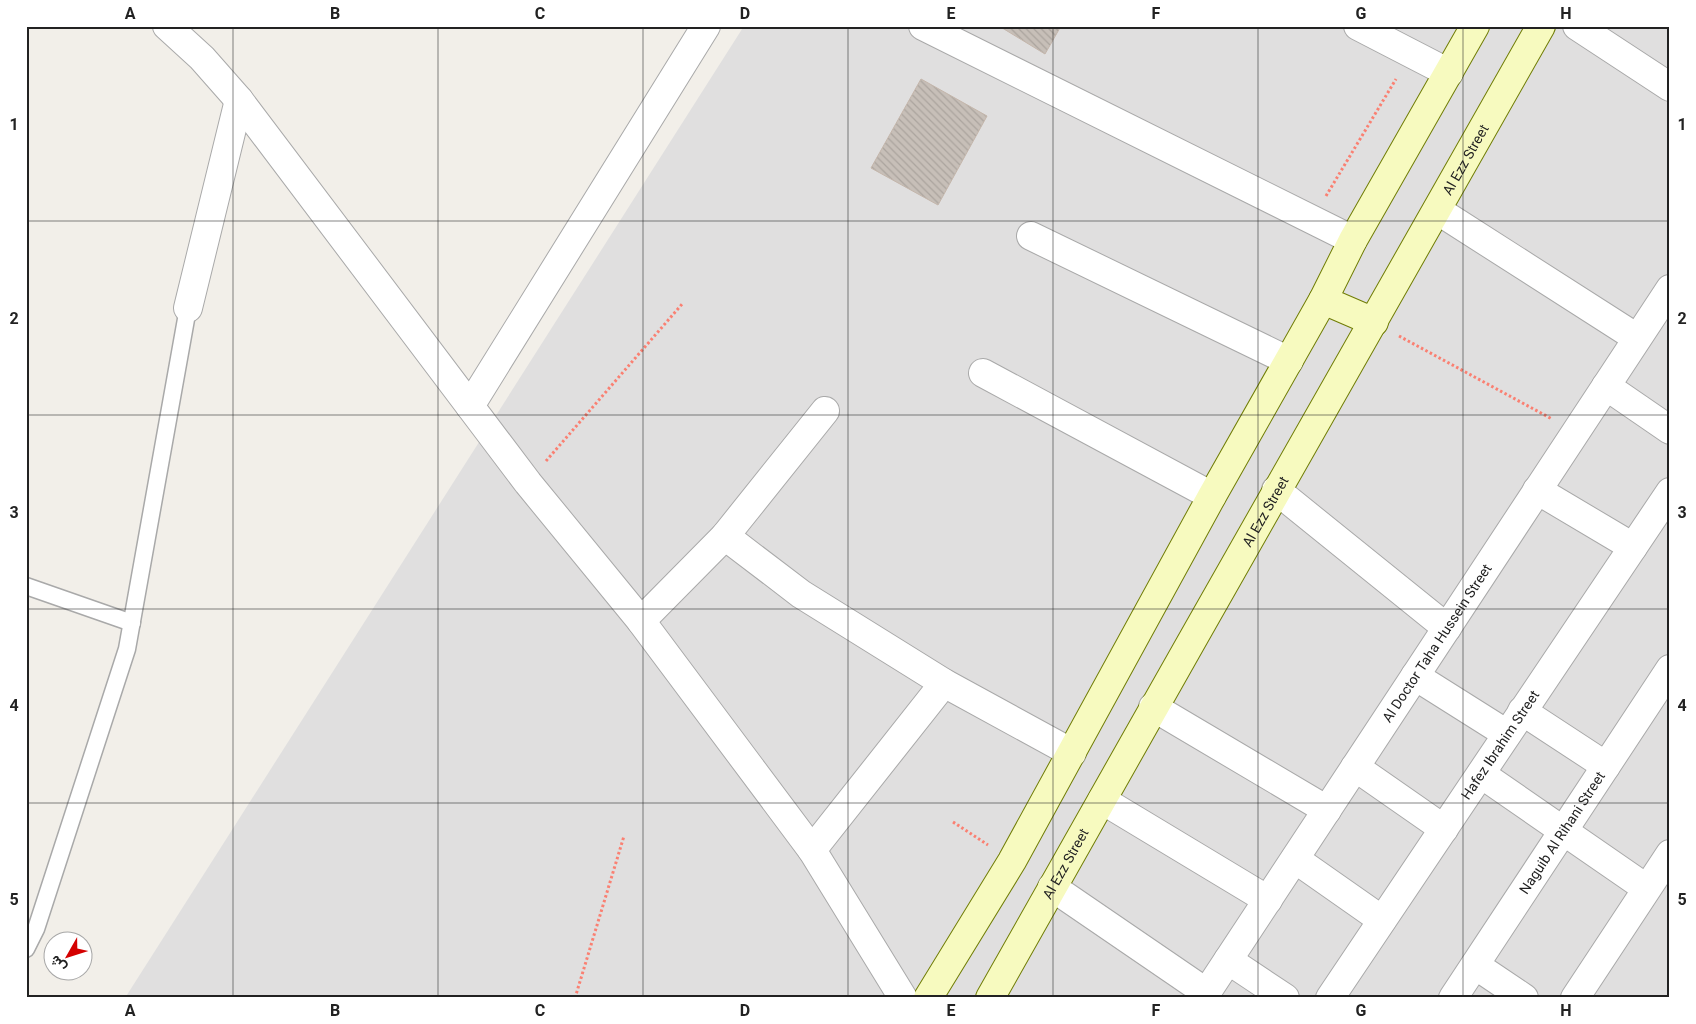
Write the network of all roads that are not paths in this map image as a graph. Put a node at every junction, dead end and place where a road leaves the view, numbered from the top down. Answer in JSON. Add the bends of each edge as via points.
{"nodes":[{"id":1,"x":167,"y":26,"type":"edge"},
{"id":2,"x":706,"y":26,"type":"edge"},
{"id":3,"x":923,"y":26,"type":"edge"},
{"id":4,"x":1358,"y":26,"type":"edge"},
{"id":5,"x":1475,"y":26,"type":"edge"},
{"id":6,"x":1540,"y":26,"type":"edge"},
{"id":7,"x":1577,"y":26,"type":"edge"},
{"id":8,"x":1448,"y":73,"type":"junction"},
{"id":9,"x":1666,"y":77,"type":"edge"},
{"id":10,"x":239,"y":100,"type":"junction"},
{"id":11,"x":1437,"y":210,"type":"junction"},
{"id":12,"x":1031,"y":236,"type":"dead end"},
{"id":13,"x":1353,"y":240,"type":"junction"},
{"id":14,"x":1670,"y":289,"type":"edge"},
{"id":15,"x":1323,"y":300,"type":"junction"},
{"id":16,"x":188,"y":308,"type":"joint"},
{"id":17,"x":1374,"y":322,"type":"junction"},
{"id":18,"x":1637,"y":338,"type":"junction"},
{"id":19,"x":1289,"y":361,"type":"junction"},
{"id":20,"x":983,"y":373,"type":"dead end"},
{"id":21,"x":1606,"y":386,"type":"junction"},
{"id":22,"x":470,"y":406,"type":"junction"},
{"id":23,"x":825,"y":411,"type":"dead end"},
{"id":24,"x":1670,"y":430,"type":"edge"},
{"id":25,"x":1276,"y":490,"type":"junction"},
{"id":26,"x":1537,"y":490,"type":"junction"},
{"id":27,"x":1670,"y":492,"type":"edge"},
{"id":28,"x":1212,"y":496,"type":"junction"},
{"id":29,"x":726,"y":536,"type":"junction"},
{"id":30,"x":1633,"y":547,"type":"junction"},
{"id":31,"x":26,"y":586,"type":"edge"},
{"id":32,"x":641,"y":621,"type":"junction"},
{"id":33,"x":132,"y":623,"type":"junction"},
{"id":34,"x":1447,"y":628,"type":"junction"},
{"id":35,"x":1670,"y":669,"type":"edge"},
{"id":36,"x":1415,"y":676,"type":"junction"},
{"id":37,"x":944,"y":683,"type":"junction"},
{"id":38,"x":1153,"y":707,"type":"junction"},
{"id":39,"x":1522,"y":711,"type":"junction"},
{"id":40,"x":1507,"y":734,"type":"junction"},
{"id":41,"x":1072,"y":753,"type":"junction"},
{"id":42,"x":1606,"y":766,"type":"junction"},
{"id":43,"x":1355,"y":767,"type":"junction"},
{"id":44,"x":1480,"y":774,"type":"junction"},
{"id":45,"x":1102,"y":800,"type":"junction"},
{"id":46,"x":1327,"y":810,"type":"junction"},
{"id":47,"x":1444,"y":829,"type":"junction"},
{"id":48,"x":1564,"y":831,"type":"junction"},
{"id":49,"x":812,"y":850,"type":"junction"},
{"id":50,"x":1670,"y":854,"type":"edge"},
{"id":51,"x":1295,"y":859,"type":"junction"},
{"id":52,"x":1052,"y":888,"type":"junction"},
{"id":53,"x":1646,"y":888,"type":"junction"},
{"id":54,"x":1268,"y":900,"type":"junction"},
{"id":55,"x":1382,"y":920,"type":"junction"},
{"id":56,"x":26,"y":949,"type":"edge"},
{"id":57,"x":1228,"y":960,"type":"junction"},
{"id":58,"x":1475,"y":965,"type":"junction"},
{"id":59,"x":1205,"y":995,"type":"edge"},
{"id":60,"x":903,"y":998,"type":"edge"},
{"id":61,"x":928,"y":998,"type":"edge"},
{"id":62,"x":990,"y":998,"type":"edge"},
{"id":63,"x":1285,"y":998,"type":"edge"},
{"id":64,"x":1330,"y":998,"type":"edge"},
{"id":65,"x":1453,"y":998,"type":"edge"},
{"id":66,"x":1524,"y":998,"type":"edge"},
{"id":67,"x":1575,"y":998,"type":"edge"}],
"edges":[{"from":1,"to":10,"type":"street","via":[[202,58]]},
{"from":2,"to":22,"type":"street"},
{"from":3,"to":13,"type":"street"},
{"from":4,"to":8,"type":"street"},
{"from":5,"to":8,"type":"main road"},
{"from":6,"to":11,"type":"main road","name":"Al Ezz Street"},
{"from":7,"to":9,"type":"street"},
{"from":8,"to":13,"type":"main road"},
{"from":10,"to":16,"type":"street"},
{"from":10,"to":22,"type":"street"},
{"from":11,"to":17,"type":"main road","name":"Al Ezz Street"},
{"from":11,"to":18,"type":"street"},
{"from":12,"to":19,"type":"street"},
{"from":13,"to":15,"type":"main road"},
{"from":14,"to":18,"type":"street","name":"Al Doctor Taha Hussein Street"},
{"from":15,"to":17,"type":"main road"},
{"from":15,"to":19,"type":"main road"},
{"from":16,"to":33,"type":"lane"},
{"from":17,"to":25,"type":"main road","name":"Al Ezz Street"},
{"from":18,"to":21,"type":"street","name":"Al Doctor Taha Hussein Street"},
{"from":19,"to":28,"type":"main road"},
{"from":20,"to":28,"type":"street"},
{"from":21,"to":24,"type":"street"},
{"from":21,"to":26,"type":"street","name":"Al Doctor Taha Hussein Street"},
{"from":22,"to":32,"type":"street","via":[[528,483]]},
{"from":23,"to":29,"type":"street"},
{"from":25,"to":34,"type":"street"},
{"from":25,"to":38,"type":"main road","name":"Al Ezz Street"},
{"from":26,"to":30,"type":"street"},
{"from":26,"to":34,"type":"street","name":"Al Doctor Taha Hussein Street"},
{"from":27,"to":30,"type":"street","name":"Hafez Ibrahim Street"},
{"from":28,"to":41,"type":"main road"},
{"from":29,"to":32,"type":"street"},
{"from":29,"to":37,"type":"street","via":[[801,594]]},
{"from":30,"to":39,"type":"street","name":"Hafez Ibrahim Street"},
{"from":31,"to":33,"type":"lane"},
{"from":32,"to":49,"type":"street"},
{"from":33,"to":56,"type":"lane","via":[[124,658],[39,920]]},
{"from":34,"to":36,"type":"street","name":"Al Doctor Taha Hussein Street"},
{"from":35,"to":42,"type":"street","name":"Naguib Al Rihani Street"},
{"from":36,"to":40,"type":"street"},
{"from":36,"to":43,"type":"street","name":"Al Doctor Taha Hussein Street"},
{"from":37,"to":41,"type":"street"},
{"from":37,"to":49,"type":"street"},
{"from":38,"to":45,"type":"main road","name":"Al Ezz Street"},
{"from":38,"to":46,"type":"street"},
{"from":39,"to":40,"type":"street","name":"Hafez Ibrahim Street"},
{"from":39,"to":42,"type":"street"},
{"from":40,"to":44,"type":"street","name":"Hafez Ibrahim Street"},
{"from":41,"to":61,"type":"main road","via":[[1012,861]]},
{"from":42,"to":48,"type":"street","name":"Naguib Al Rihani Street"},
{"from":43,"to":46,"type":"street","name":"Al Doctor Taha Hussein Street"},
{"from":43,"to":47,"type":"street"},
{"from":44,"to":47,"type":"street","name":"Hafez Ibrahim Street"},
{"from":44,"to":48,"type":"street"},
{"from":45,"to":52,"type":"main road","name":"Al Ezz Street"},
{"from":45,"to":54,"type":"street"},
{"from":46,"to":51,"type":"street","name":"Al Doctor Taha Hussein Street"},
{"from":47,"to":55,"type":"street","name":"Hafez Ibrahim Street"},
{"from":48,"to":53,"type":"street"},
{"from":48,"to":58,"type":"street","name":"Naguib Al Rihani Street"},
{"from":49,"to":60,"type":"street"},
{"from":50,"to":53,"type":"street"},
{"from":51,"to":54,"type":"street","name":"Al Doctor Taha Hussein Street"},
{"from":51,"to":55,"type":"street"},
{"from":52,"to":59,"type":"street"},
{"from":52,"to":62,"type":"main road","name":"Al Ezz Street"},
{"from":53,"to":67,"type":"street"},
{"from":54,"to":57,"type":"street","name":"Al Doctor Taha Hussein Street"},
{"from":55,"to":64,"type":"street","name":"Hafez Ibrahim Street"},
{"from":57,"to":59,"type":"street","name":"Al Doctor Taha Hussein Street"},
{"from":57,"to":63,"type":"street"},
{"from":58,"to":65,"type":"street","name":"Naguib Al Rihani Street"},
{"from":58,"to":66,"type":"street"}]}
